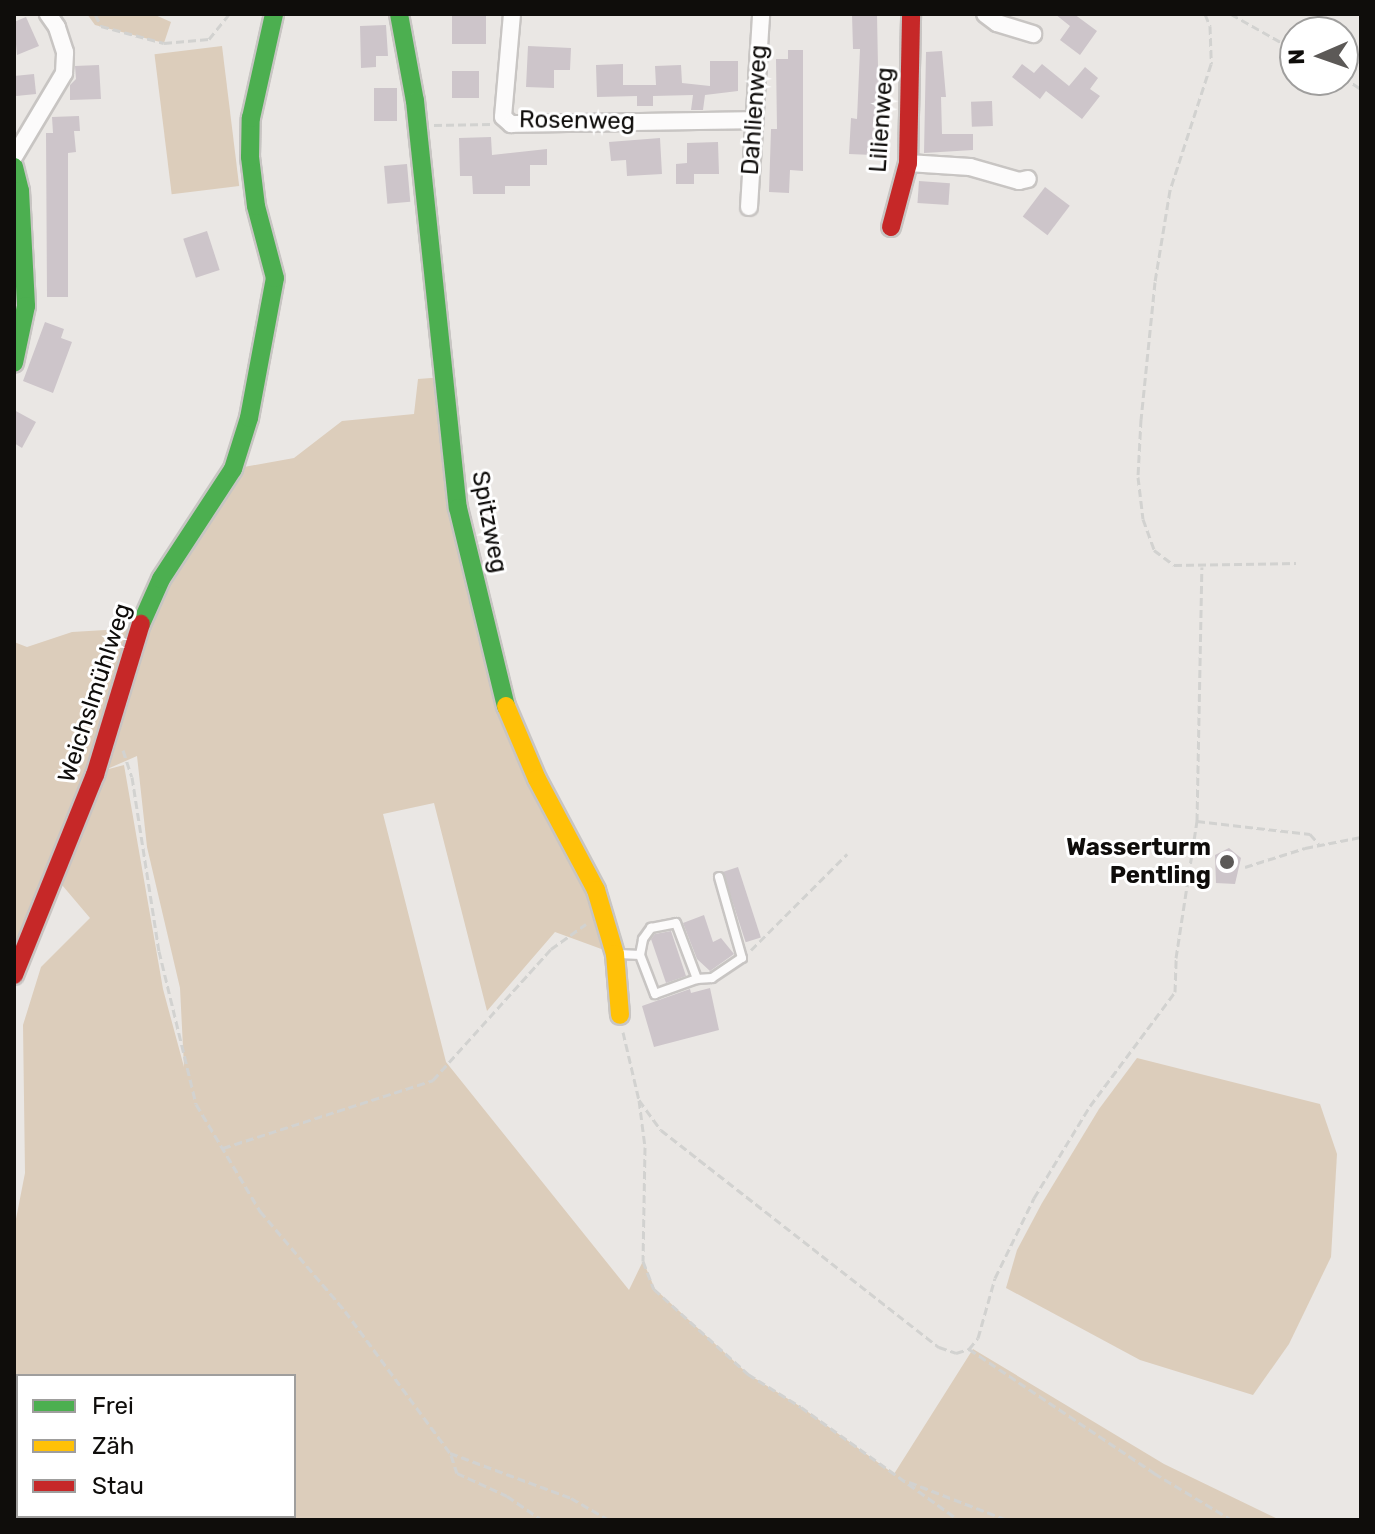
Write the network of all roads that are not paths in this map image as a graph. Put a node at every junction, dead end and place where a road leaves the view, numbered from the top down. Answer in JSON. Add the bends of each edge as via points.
{"nodes":[{"id":1,"x":48,"y":14,"type":"edge"},
{"id":2,"x":274,"y":14,"type":"edge"},
{"id":3,"x":399,"y":14,"type":"edge"},
{"id":4,"x":512,"y":14,"type":"edge"},
{"id":5,"x":761,"y":14,"type":"edge"},
{"id":6,"x":911,"y":14,"type":"edge"},
{"id":7,"x":985,"y":14,"type":"edge"},
{"id":8,"x":1033,"y":34,"type":"dead end"},
{"id":9,"x":755,"y":120,"type":"junction"},
{"id":10,"x":14,"y":157,"type":"edge"},
{"id":11,"x":908,"y":163,"type":"junction"},
{"id":12,"x":14,"y":167,"type":"edge"},
{"id":13,"x":1028,"y":179,"type":"dead end"},
{"id":14,"x":749,"y":207,"type":"dead end"},
{"id":15,"x":891,"y":227,"type":"dead end"},
{"id":16,"x":14,"y":363,"type":"edge"},
{"id":17,"x":719,"y":877,"type":"dead end"},
{"id":18,"x":615,"y":954,"type":"junction"},
{"id":19,"x":640,"y":955,"type":"junction"},
{"id":20,"x":14,"y":975,"type":"edge"},
{"id":21,"x":697,"y":979,"type":"junction"},
{"id":22,"x":620,"y":1015,"type":"road end"}],
"edges":[{"from":1,"to":10,"type":"street","via":[[65,52],[64,73]]},
{"from":2,"to":20,"type":"street","name":"Weichslmühlweg","via":[[251,118],[250,157],[256,206],[275,278],[260,369],[233,469],[161,579],[139,628],[95,775]]},
{"from":3,"to":18,"type":"street","name":"Spitzweg","via":[[415,101],[458,508],[491,656],[537,779],[596,890]]},
{"from":4,"to":9,"type":"street","name":"Rosenweg","via":[[503,117],[511,124]]},
{"from":5,"to":9,"type":"street","name":"Dahlienweg"},
{"from":6,"to":11,"type":"street","name":"Lilienweg"},
{"from":7,"to":8,"type":"street"},
{"from":9,"to":14,"type":"street","name":"Dahlienweg"},
{"from":11,"to":13,"type":"street","via":[[970,167]]},
{"from":11,"to":15,"type":"street","name":"Lilienweg"},
{"from":12,"to":16,"type":"street","via":[[26,306]]},
{"from":17,"to":21,"type":"lane","via":[[742,958],[712,978]]},
{"from":18,"to":19,"type":"lane"},
{"from":18,"to":22,"type":"street","name":"Spitzweg"},
{"from":19,"to":21,"type":"lane","via":[[655,994]]},
{"from":19,"to":21,"type":"lane","via":[[651,928],[676,923]]}]}
